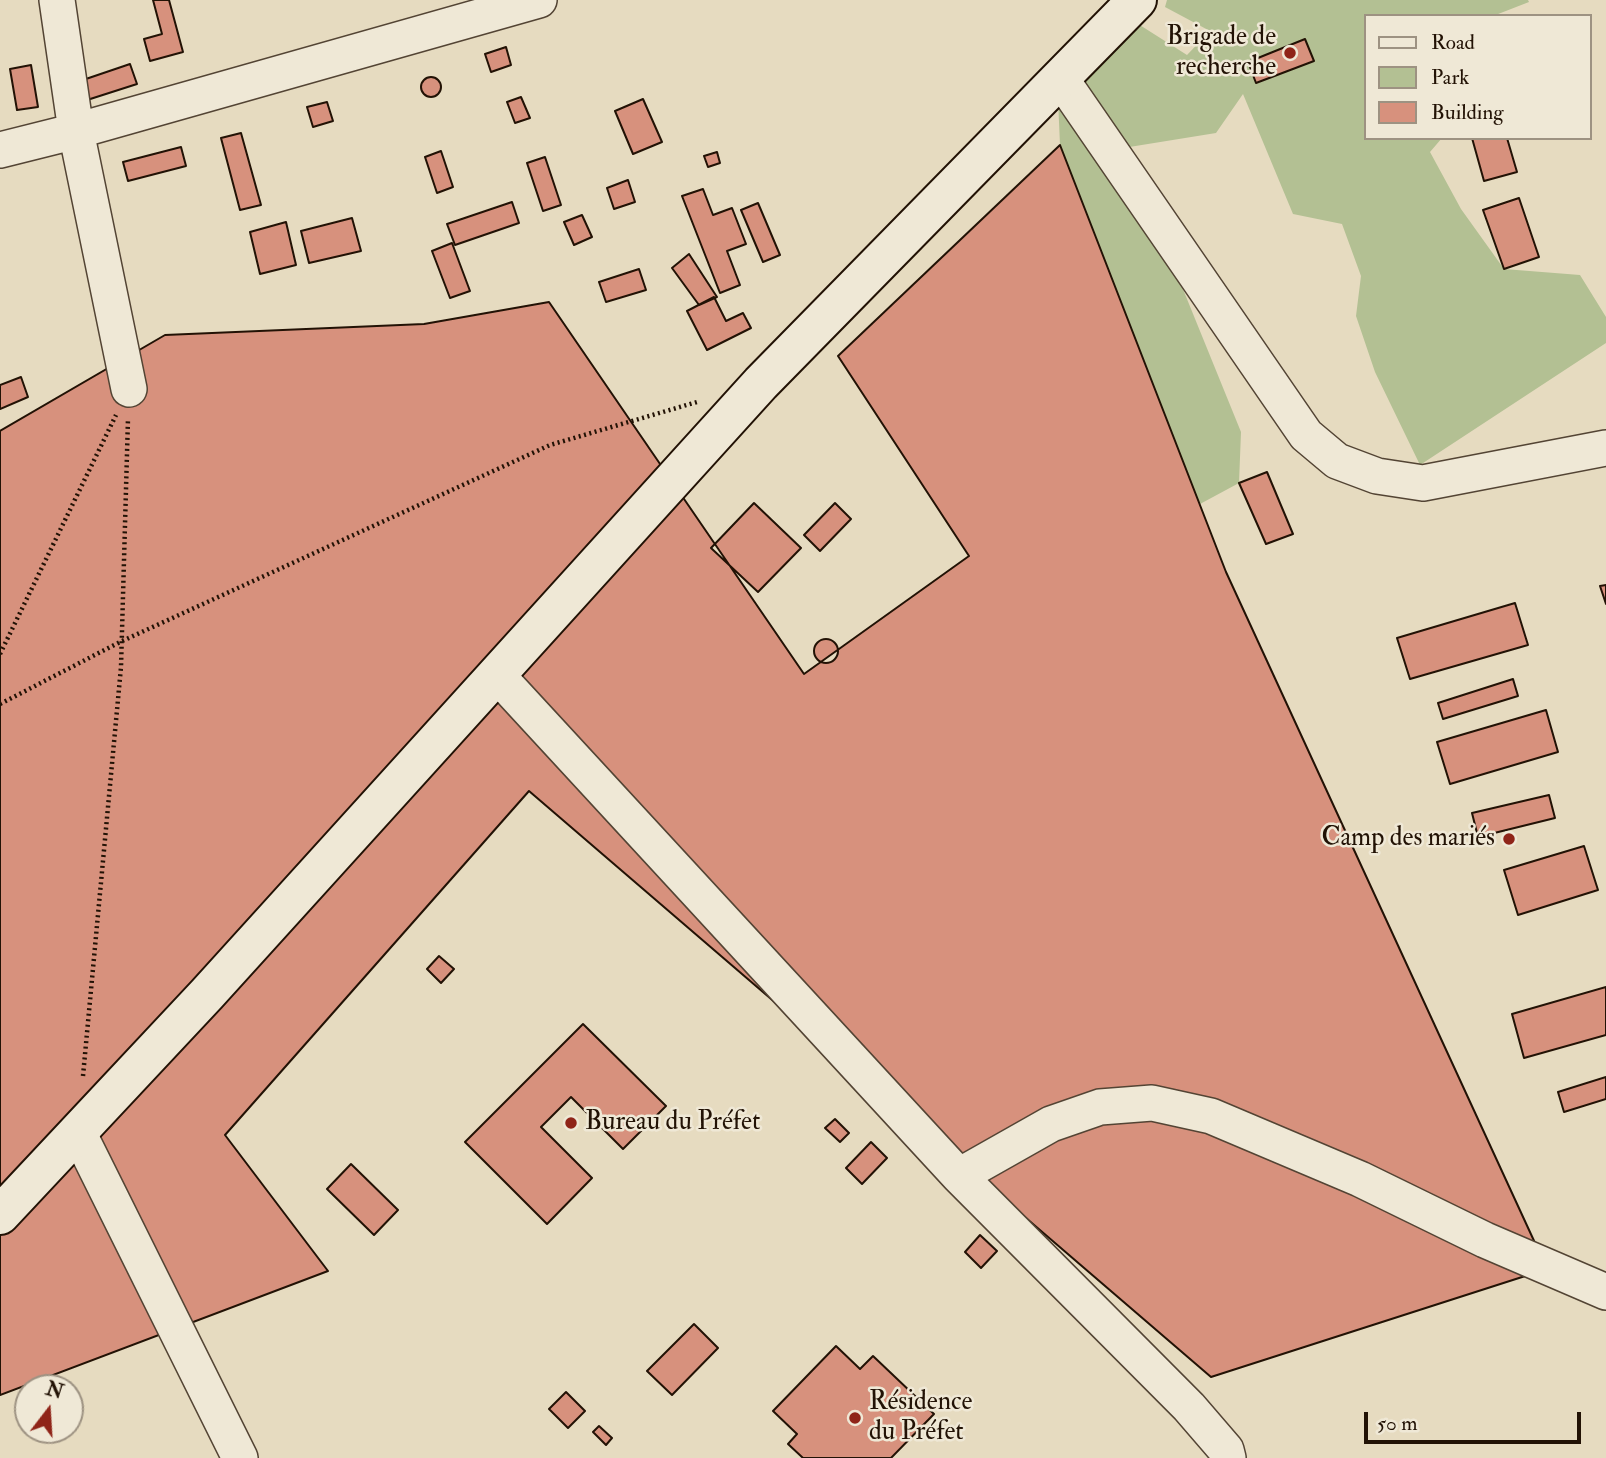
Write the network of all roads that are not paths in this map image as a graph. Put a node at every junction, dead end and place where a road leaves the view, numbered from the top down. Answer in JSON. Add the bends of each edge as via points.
{"nodes":[{"id":1,"x":57,"y":0,"type":"edge"},
{"id":2,"x":539,"y":0,"type":"edge"},
{"id":3,"x":1137,"y":0,"type":"edge"},
{"id":4,"x":1061,"y":79,"type":"junction"},
{"id":5,"x":76,"y":131,"type":"junction"},
{"id":6,"x":0,"y":150,"type":"edge"},
{"id":7,"x":129,"y":389,"type":"road end"},
{"id":8,"x":1606,"y":449,"type":"edge"},
{"id":9,"x":496,"y":674,"type":"junction"},
{"id":10,"x":78,"y":1132,"type":"junction"},
{"id":11,"x":958,"y":1176,"type":"junction"},
{"id":12,"x":0,"y":1215,"type":"edge"},
{"id":13,"x":1606,"y":1292,"type":"edge"},
{"id":14,"x":240,"y":1458,"type":"edge"},
{"id":15,"x":1227,"y":1458,"type":"edge"}],
"edges":[{"from":1,"to":5,"type":"street"},
{"from":2,"to":5,"type":"street"},
{"from":3,"to":4,"type":"main road"},
{"from":4,"to":8,"type":"street","via":[[1306,435],[1336,461],[1377,476],[1423,483]]},
{"from":4,"to":9,"type":"main road","via":[[761,383]]},
{"from":5,"to":6,"type":"street"},
{"from":5,"to":7,"type":"street"},
{"from":9,"to":10,"type":"main road"},
{"from":9,"to":11,"type":"street"},
{"from":10,"to":12,"type":"main road"},
{"from":10,"to":14,"type":"street"},
{"from":11,"to":13,"type":"street","via":[[1051,1124],[1100,1107],[1152,1102],[1223,1121]]},
{"from":11,"to":15,"type":"street","via":[[1189,1407],[1226,1450]]}]}
